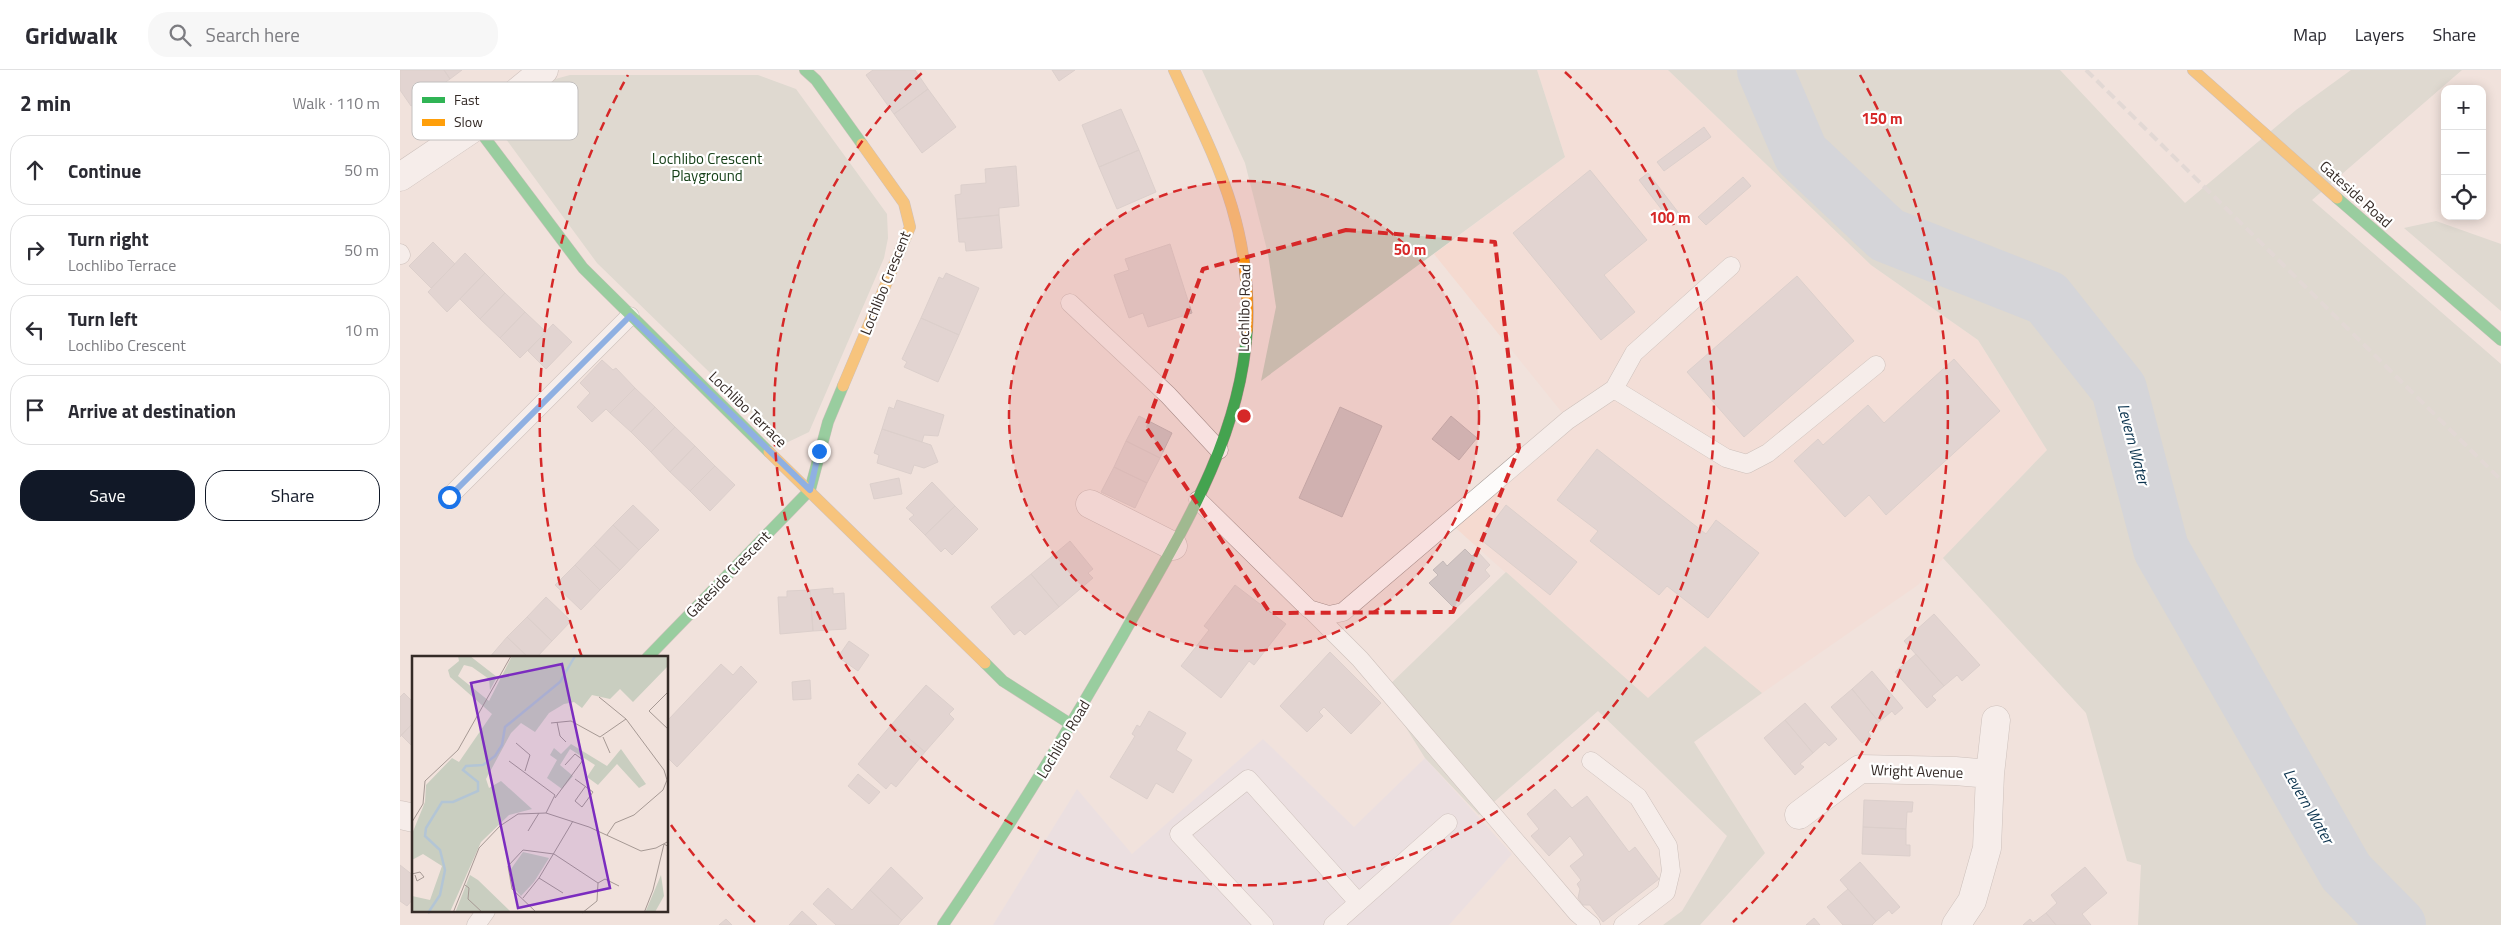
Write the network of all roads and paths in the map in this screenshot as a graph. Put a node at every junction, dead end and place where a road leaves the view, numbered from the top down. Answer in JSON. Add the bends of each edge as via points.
{"nodes":[{"id":1,"x":544,"y":70,"type":"edge"},
{"id":2,"x":805,"y":70,"type":"edge"},
{"id":3,"x":1174,"y":70,"type":"edge"},
{"id":4,"x":2193,"y":70,"type":"edge"},
{"id":5,"x":529,"y":82,"type":"edge"},
{"id":6,"x":454,"y":140,"type":"edge"},
{"id":7,"x":487,"y":140,"type":"edge"},
{"id":8,"x":402,"y":173,"type":"edge"},
{"id":9,"x":1731,"y":266,"type":"dead end"},
{"id":10,"x":1070,"y":303,"type":"dead end"},
{"id":11,"x":630,"y":316,"type":"junction"},
{"id":12,"x":2501,"y":340,"type":"edge"},
{"id":13,"x":1876,"y":365,"type":"dead end"},
{"id":14,"x":1614,"y":388,"type":"junction"},
{"id":15,"x":1219,"y":450,"type":"junction"},
{"id":16,"x":810,"y":490,"type":"junction"},
{"id":17,"x":449,"y":497,"type":"dead end"},
{"id":18,"x":1198,"y":500,"type":"junction"},
{"id":19,"x":1090,"y":504,"type":"dead end"},
{"id":20,"x":1173,"y":546,"type":"junction"},
{"id":21,"x":1309,"y":609,"type":"junction"},
{"id":22,"x":649,"y":656,"type":"edge"},
{"id":23,"x":1996,"y":720,"type":"dead end"},
{"id":24,"x":1072,"y":725,"type":"junction"},
{"id":25,"x":1591,"y":761,"type":"dead end"},
{"id":26,"x":1990,"y":774,"type":"junction"},
{"id":27,"x":1799,"y":815,"type":"dead end"},
{"id":28,"x":1448,"y":823,"type":"dead end"},
{"id":29,"x":1358,"y":902,"type":"junction"},
{"id":30,"x":485,"y":912,"type":"edge"},
{"id":31,"x":476,"y":925,"type":"edge"},
{"id":32,"x":943,"y":925,"type":"edge"},
{"id":33,"x":1264,"y":925,"type":"edge"},
{"id":34,"x":1333,"y":925,"type":"edge"},
{"id":35,"x":1591,"y":925,"type":"edge"},
{"id":36,"x":1623,"y":925,"type":"edge"},
{"id":37,"x":1956,"y":925,"type":"edge"}],
"edges":[{"from":1,"to":5,"type":"street"},
{"from":2,"to":16,"type":"street","name":"Lochlibo Crescent","via":[[816,80],[904,203],[910,227],[828,422]]},
{"from":3,"to":15,"type":"street","name":"Lochlibo Road","via":[[1225,182],[1244,248],[1247,278],[1244,354],[1235,401]]},
{"from":4,"to":12,"type":"street","name":"Gateside Road"},
{"from":6,"to":8,"type":"street"},
{"from":7,"to":11,"type":"street","name":"Lochlibo Terrace","via":[[583,268]]},
{"from":9,"to":14,"type":"lane","via":[[1634,353]]},
{"from":10,"to":15,"type":"lane","via":[[1168,396]]},
{"from":11,"to":16,"type":"street","name":"Lochlibo Terrace"},
{"from":11,"to":17,"type":"lane"},
{"from":13,"to":14,"type":"lane","via":[[1768,453],[1747,464],[1726,458]]},
{"from":14,"to":21,"type":"lane","via":[[1568,420],[1343,612],[1328,615]]},
{"from":15,"to":18,"type":"street","name":"Lochlibo Road"},
{"from":16,"to":22,"type":"street","name":"Gateside Crescent"},
{"from":16,"to":24,"type":"street","name":"Lochlibo Terrace","via":[[1003,680]]},
{"from":18,"to":20,"type":"street","name":"Lochlibo Road"},
{"from":18,"to":21,"type":"lane"},
{"from":19,"to":20,"type":"street"},
{"from":20,"to":24,"type":"street","name":"Lochlibo Road"},
{"from":21,"to":35,"type":"lane","via":[[1360,659],[1577,913]]},
{"from":23,"to":26,"type":"street"},
{"from":24,"to":32,"type":"street","name":"Lochlibo Road"},
{"from":25,"to":36,"type":"lane","via":[[1638,797],[1668,846],[1671,871],[1666,892]]},
{"from":26,"to":27,"type":"street","name":"Wright Avenue","via":[[1860,769]]},
{"from":26,"to":37,"type":"street","via":[[1987,848],[1972,901]]},
{"from":28,"to":29,"type":"lane"},
{"from":29,"to":33,"type":"lane","via":[[1248,779],[1179,834]]},
{"from":29,"to":34,"type":"lane"},
{"from":30,"to":31,"type":"lane"}]}
